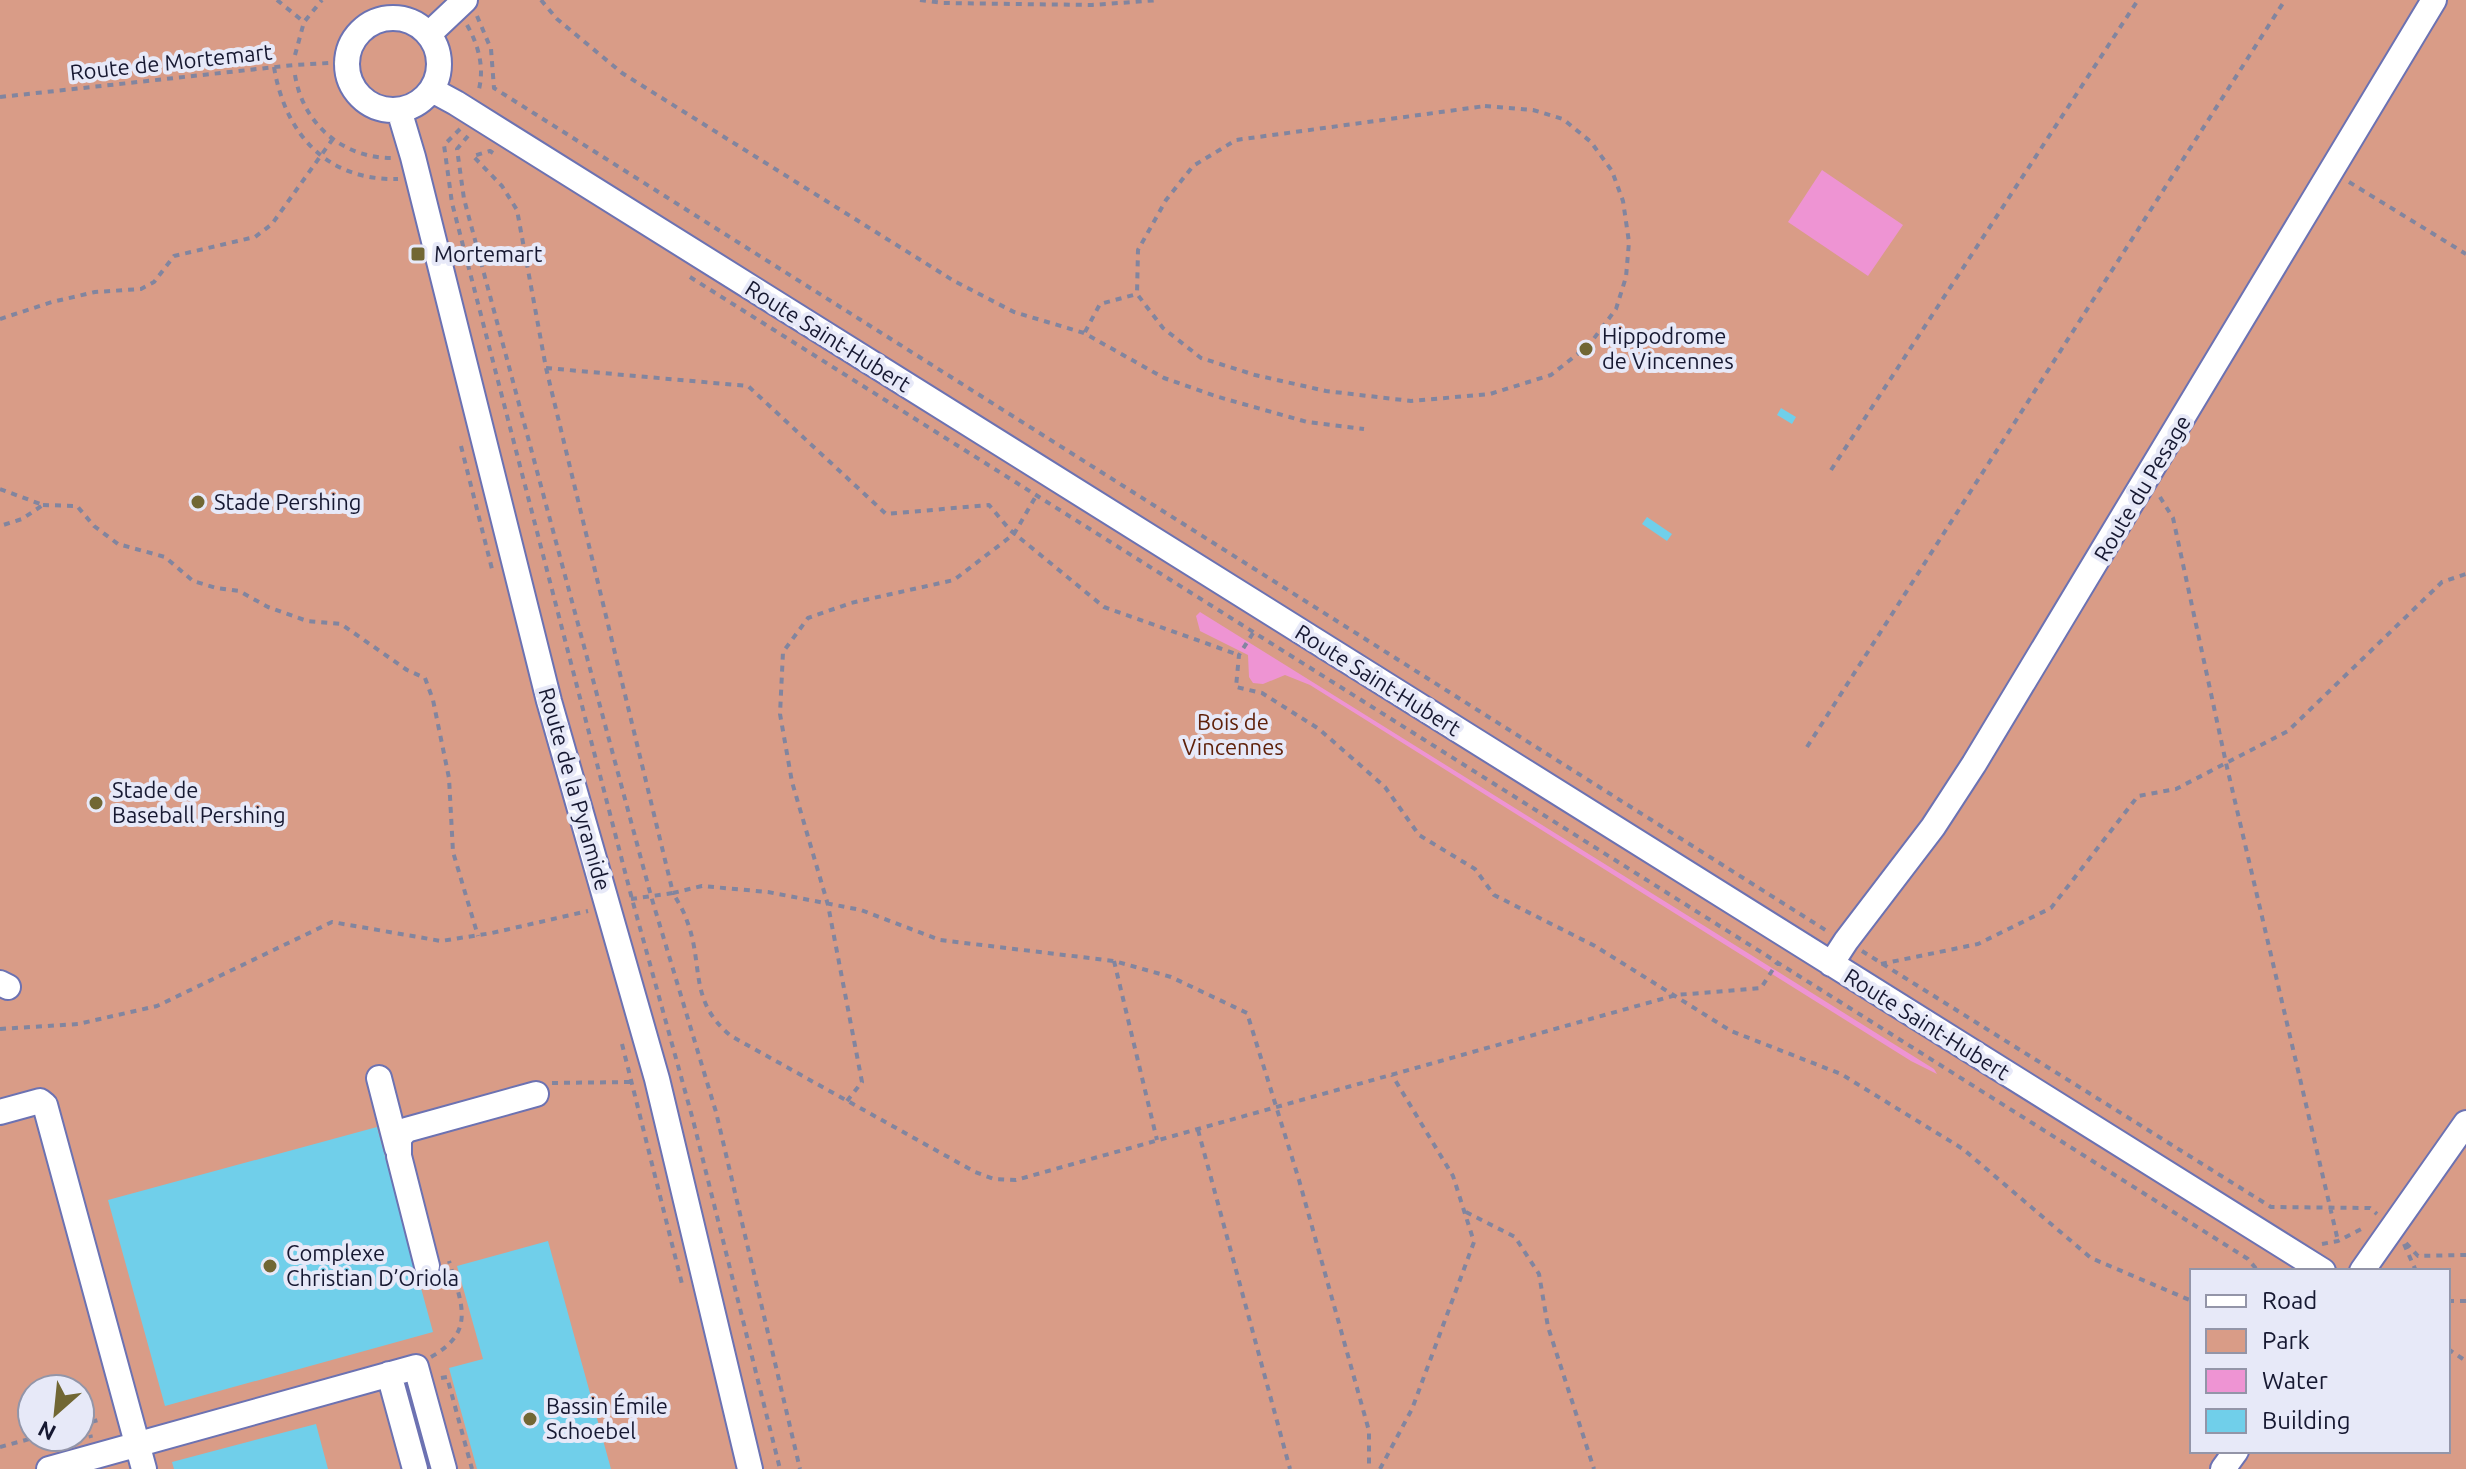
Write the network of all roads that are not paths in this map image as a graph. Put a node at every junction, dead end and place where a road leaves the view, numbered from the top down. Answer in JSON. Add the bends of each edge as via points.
{"nodes":[{"id":1,"x":2434,"y":0,"type":"edge"},
{"id":2,"x":380,"y":9,"type":"edge"},
{"id":3,"x":468,"y":12,"type":"edge"},
{"id":4,"x":429,"y":34,"type":"junction"},
{"id":5,"x":432,"y":90,"type":"junction"},
{"id":6,"x":399,"y":110,"type":"junction"},
{"id":7,"x":1831,"y":964,"type":"junction"},
{"id":8,"x":379,"y":1078,"type":"dead end"},
{"id":9,"x":536,"y":1094,"type":"road end"},
{"id":10,"x":0,"y":1112,"type":"edge"},
{"id":11,"x":2466,"y":1123,"type":"edge"},
{"id":12,"x":397,"y":1148,"type":"junction"},
{"id":13,"x":427,"y":1266,"type":"dead end"},
{"id":14,"x":2320,"y":1269,"type":"edge"},
{"id":15,"x":2363,"y":1269,"type":"edge"},
{"id":16,"x":389,"y":1374,"type":"junction"},
{"id":17,"x":138,"y":1445,"type":"junction"},
{"id":18,"x":49,"y":1469,"type":"edge"},
{"id":19,"x":144,"y":1469,"type":"edge"},
{"id":20,"x":415,"y":1469,"type":"edge"},
{"id":21,"x":444,"y":1469,"type":"edge"},
{"id":22,"x":750,"y":1469,"type":"edge"}],
"edges":[{"from":1,"to":7,"type":"street","name":"Route du Pesage","via":[[1933,827]]},
{"from":2,"to":4,"type":"street","via":[[415,22]]},
{"from":2,"to":6,"type":"street","via":[[357,33],[346,62],[360,96],[375,106]]},
{"from":3,"to":4,"type":"street"},
{"from":4,"to":5,"type":"street","via":[[440,60]]},
{"from":5,"to":6,"type":"street"},
{"from":5,"to":7,"type":"street","name":"Route Saint-Hubert"},
{"from":6,"to":22,"type":"street","name":"Route de la Pyramide","via":[[549,701],[657,1079]]},
{"from":7,"to":14,"type":"street","name":"Route Saint-Hubert"},
{"from":8,"to":12,"type":"street"},
{"from":9,"to":12,"type":"street","via":[[406,1130]]},
{"from":10,"to":17,"type":"street","via":[[40,1101],[45,1105]]},
{"from":11,"to":15,"type":"street"},
{"from":12,"to":13,"type":"street"},
{"from":16,"to":17,"type":"street"},
{"from":16,"to":20,"type":"street"},
{"from":16,"to":21,"type":"street","via":[[416,1367]]},
{"from":17,"to":18,"type":"street"},
{"from":17,"to":19,"type":"street"}]}
